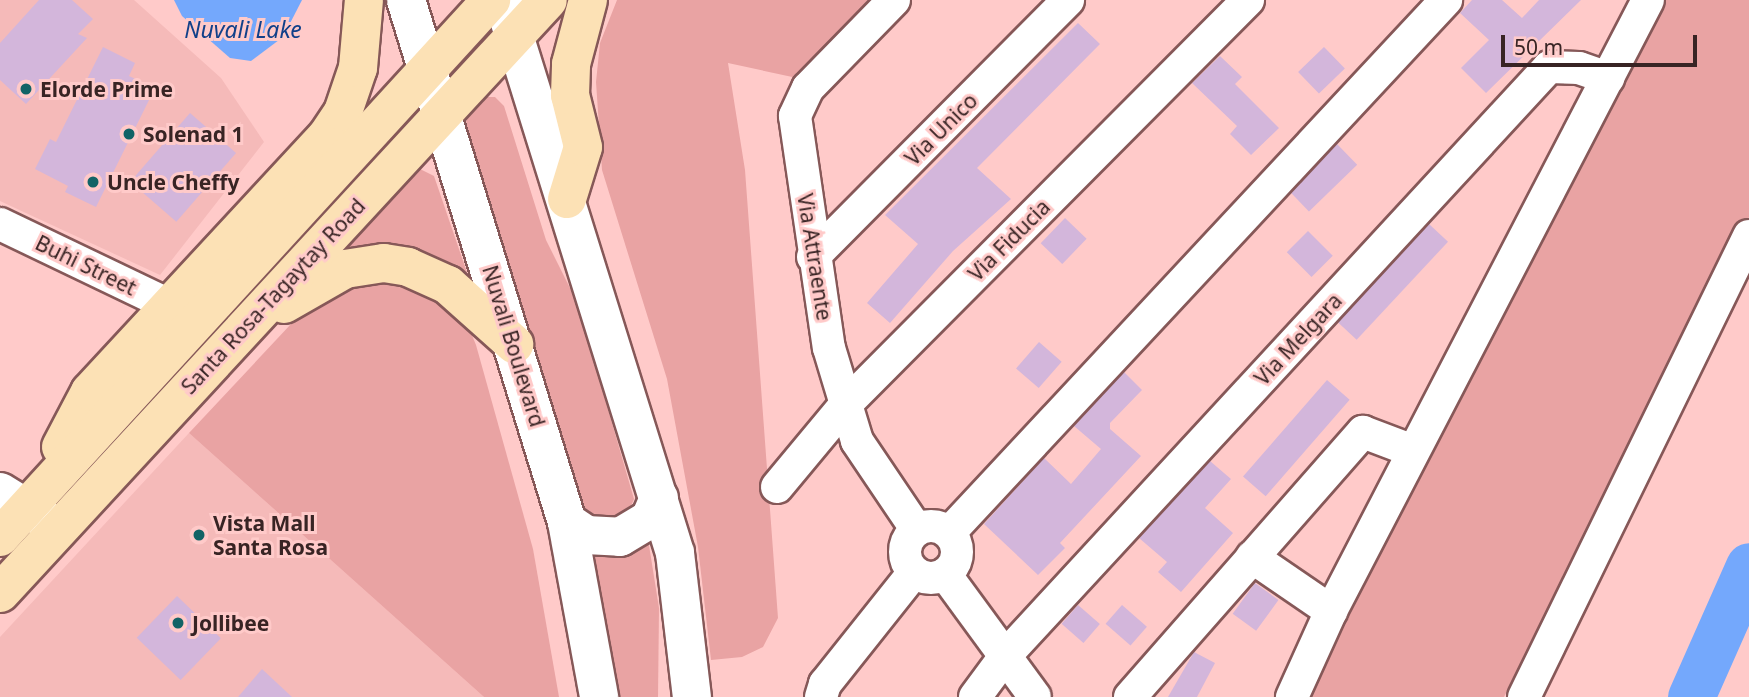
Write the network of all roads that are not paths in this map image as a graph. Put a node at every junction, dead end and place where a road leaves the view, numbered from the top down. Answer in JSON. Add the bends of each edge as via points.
{"nodes":[{"id":1,"x":364,"y":0,"type":"edge"},
{"id":2,"x":406,"y":0,"type":"edge"},
{"id":3,"x":491,"y":0,"type":"edge"},
{"id":4,"x":548,"y":0,"type":"edge"},
{"id":5,"x":588,"y":0,"type":"edge"},
{"id":6,"x":894,"y":0,"type":"edge"},
{"id":7,"x":1068,"y":0,"type":"edge"},
{"id":8,"x":1248,"y":0,"type":"edge"},
{"id":9,"x":1446,"y":0,"type":"edge"},
{"id":10,"x":1648,"y":0,"type":"edge"},
{"id":11,"x":509,"y":18,"type":"edge"},
{"id":12,"x":428,"y":69,"type":"junction"},
{"id":13,"x":1608,"y":78,"type":"junction"},
{"id":14,"x":442,"y":112,"type":"junction"},
{"id":15,"x":567,"y":199,"type":"junction"},
{"id":16,"x":303,"y":205,"type":"junction"},
{"id":17,"x":0,"y":224,"type":"edge"},
{"id":18,"x":1747,"y":243,"type":"edge"},
{"id":19,"x":226,"y":247,"type":"junction"},
{"id":20,"x":813,"y":257,"type":"junction"},
{"id":21,"x":171,"y":306,"type":"junction"},
{"id":22,"x":514,"y":344,"type":"junction"},
{"id":23,"x":219,"y":354,"type":"junction"},
{"id":24,"x":846,"y":404,"type":"junction"},
{"id":25,"x":1413,"y":451,"type":"junction"},
{"id":26,"x":777,"y":487,"type":"dead end"},
{"id":27,"x":659,"y":498,"type":"junction"},
{"id":28,"x":19,"y":502,"type":"edge"},
{"id":29,"x":568,"y":522,"type":"junction"},
{"id":30,"x":60,"y":529,"type":"junction"},
{"id":31,"x":917,"y":530,"type":"junction"},
{"id":32,"x":949,"y":533,"type":"junction"},
{"id":33,"x":0,"y":537,"type":"edge"},
{"id":34,"x":1252,"y":557,"type":"junction"},
{"id":35,"x":914,"y":572,"type":"junction"},
{"id":36,"x":945,"y":574,"type":"junction"},
{"id":37,"x":0,"y":593,"type":"edge"},
{"id":38,"x":1331,"y":611,"type":"junction"},
{"id":39,"x":1006,"y":655,"type":"junction"},
{"id":40,"x":599,"y":697,"type":"edge"},
{"id":41,"x":692,"y":697,"type":"edge"},
{"id":42,"x":821,"y":697,"type":"edge"},
{"id":43,"x":975,"y":697,"type":"edge"},
{"id":44,"x":1035,"y":697,"type":"edge"},
{"id":45,"x":1130,"y":697,"type":"edge"},
{"id":46,"x":1292,"y":697,"type":"edge"},
{"id":47,"x":1524,"y":697,"type":"edge"}],
"edges":[{"from":1,"to":19,"type":"main road","via":[[358,68],[343,112],[327,136]]},
{"from":2,"to":12,"type":"main road","name":"Nuvali Boulevard"},
{"from":3,"to":12,"type":"main road","name":"Santa Rosa-Tagaytay Road"},
{"from":4,"to":11,"type":"main road","name":"Santa Rosa-Tagaytay Road"},
{"from":5,"to":15,"type":"main road","via":[[570,72],[570,95],[583,147]]},
{"from":6,"to":20,"type":"street","name":"Via Attraente","via":[[808,89],[795,116]]},
{"from":7,"to":20,"type":"street","name":"Via Unico"},
{"from":8,"to":24,"type":"street","name":"Via Fiducia"},
{"from":9,"to":32,"type":"street"},
{"from":10,"to":13,"type":"street"},
{"from":11,"to":14,"type":"main road","name":"Santa Rosa-Tagaytay Road"},
{"from":11,"to":15,"type":"main road"},
{"from":12,"to":14,"type":"main road","name":"Nuvali Boulevard"},
{"from":12,"to":16,"type":"main road","name":"Santa Rosa-Tagaytay Road"},
{"from":13,"to":25,"type":"street"},
{"from":13,"to":39,"type":"street","name":"Via Melgara","via":[[1579,68],[1549,68]]},
{"from":14,"to":22,"type":"main road","name":"Nuvali Boulevard"},
{"from":14,"to":23,"type":"main road","name":"Santa Rosa-Tagaytay Road"},
{"from":15,"to":27,"type":"main road"},
{"from":16,"to":19,"type":"main road"},
{"from":16,"to":28,"type":"main road","name":"Santa Rosa-Tagaytay Road"},
{"from":17,"to":21,"type":"street","name":"Buhi Street"},
{"from":18,"to":47,"type":"street"},
{"from":19,"to":21,"type":"main road"},
{"from":20,"to":24,"type":"street","name":"Via Attraente","via":[[829,348]]},
{"from":21,"to":28,"type":"main road","via":[[90,392]]},
{"from":22,"to":23,"type":"main road","via":[[448,285],[429,274],[384,263],[364,264],[325,277]]},
{"from":22,"to":29,"type":"main road","name":"Nuvali Boulevard"},
{"from":23,"to":30,"type":"main road","name":"Santa Rosa-Tagaytay Road"},
{"from":24,"to":26,"type":"street","name":"Via Fiducia"},
{"from":24,"to":31,"type":"street","name":"Via Attraente","via":[[857,441]]},
{"from":25,"to":34,"type":"street","via":[[1363,432]]},
{"from":25,"to":38,"type":"street"},
{"from":27,"to":29,"type":"main road","via":[[650,519],[620,537],[586,535]]},
{"from":27,"to":41,"type":"main road","via":[[675,553]]},
{"from":28,"to":30,"type":"main road"},
{"from":28,"to":33,"type":"main road","name":"Santa Rosa-Tagaytay Road"},
{"from":29,"to":40,"type":"main road","name":"Nuvali Boulevard"},
{"from":30,"to":37,"type":"main road","name":"Santa Rosa-Tagaytay Road"},
{"from":31,"to":32,"type":"street","via":[[928,526]]},
{"from":31,"to":35,"type":"street","via":[[905,555]]},
{"from":32,"to":36,"type":"street","via":[[957,555]]},
{"from":34,"to":38,"type":"street"},
{"from":34,"to":45,"type":"street"},
{"from":35,"to":36,"type":"street","via":[[929,578]]},
{"from":35,"to":42,"type":"street","via":[[825,684]]},
{"from":36,"to":39,"type":"street"},
{"from":38,"to":46,"type":"street"},
{"from":39,"to":43,"type":"street"},
{"from":39,"to":44,"type":"street"}]}
